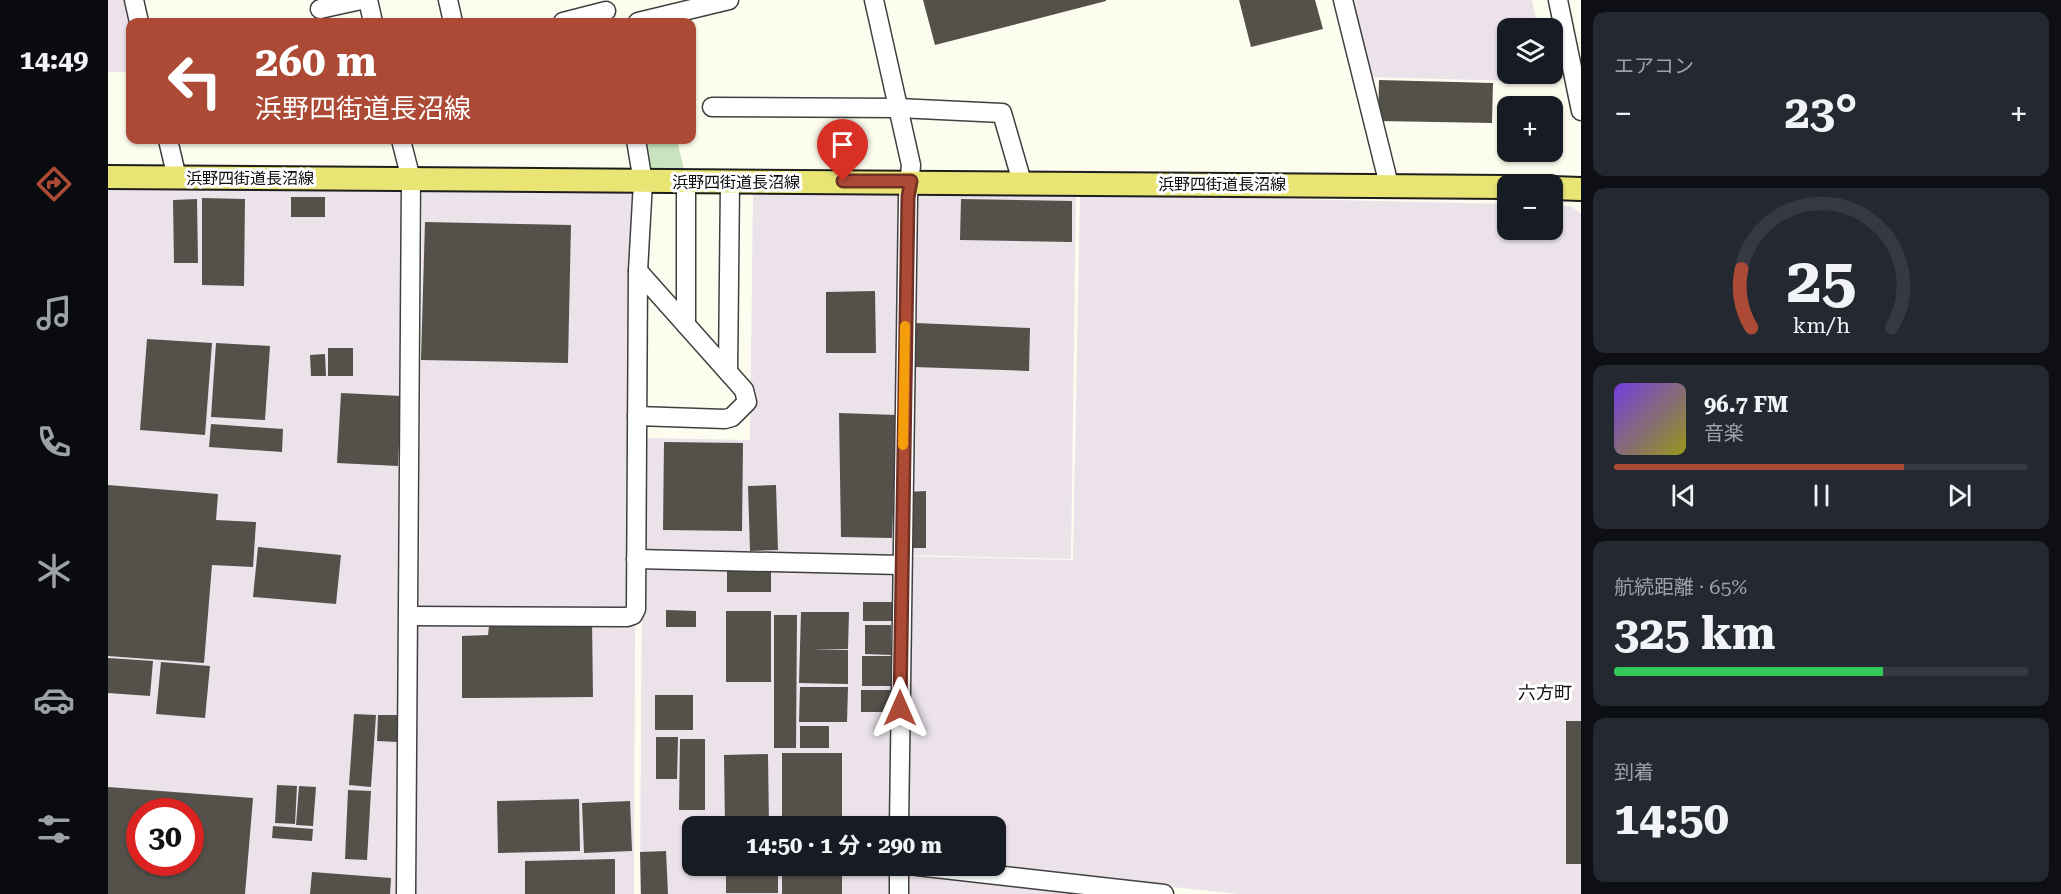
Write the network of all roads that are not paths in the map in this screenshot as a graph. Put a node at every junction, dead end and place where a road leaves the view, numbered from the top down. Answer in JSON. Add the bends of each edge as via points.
{"nodes":[{"id":1,"x":134,"y":0,"type":"edge"},
{"id":2,"x":361,"y":0,"type":"edge"},
{"id":3,"x":368,"y":0,"type":"edge"},
{"id":4,"x":448,"y":0,"type":"edge"},
{"id":5,"x":729,"y":0,"type":"edge"},
{"id":6,"x":874,"y":0,"type":"edge"},
{"id":7,"x":1343,"y":0,"type":"edge"},
{"id":8,"x":1558,"y":0,"type":"edge"},
{"id":9,"x":320,"y":9,"type":"dead end"},
{"id":10,"x":606,"y":11,"type":"edge"},
{"id":11,"x":138,"y":18,"type":"edge"},
{"id":12,"x":372,"y":18,"type":"edge"},
{"id":13,"x":452,"y":18,"type":"edge"},
{"id":14,"x":579,"y":18,"type":"edge"},
{"id":15,"x":655,"y":18,"type":"edge"},
{"id":16,"x":712,"y":107,"type":"dead end"},
{"id":17,"x":898,"y":108,"type":"junction"},
{"id":18,"x":1581,"y":111,"type":"edge"},
{"id":19,"x":169,"y":144,"type":"edge"},
{"id":20,"x":402,"y":144,"type":"edge"},
{"id":21,"x":637,"y":144,"type":"edge"},
{"id":22,"x":108,"y":177,"type":"edge"},
{"id":23,"x":177,"y":178,"type":"junction"},
{"id":24,"x":411,"y":179,"type":"junction"},
{"id":25,"x":911,"y":181,"type":"junction"},
{"id":26,"x":643,"y":182,"type":"junction"},
{"id":27,"x":686,"y":182,"type":"junction"},
{"id":28,"x":730,"y":182,"type":"junction"},
{"id":29,"x":1022,"y":182,"type":"junction"},
{"id":30,"x":1389,"y":185,"type":"junction"},
{"id":31,"x":1497,"y":187,"type":"edge"},
{"id":32,"x":1563,"y":188,"type":"edge"},
{"id":33,"x":1581,"y":189,"type":"edge"},
{"id":34,"x":638,"y":271,"type":"junction"},
{"id":35,"x":686,"y":325,"type":"junction"},
{"id":36,"x":728,"y":372,"type":"junction"},
{"id":37,"x":637,"y":416,"type":"junction"},
{"id":38,"x":636,"y":560,"type":"junction"},
{"id":39,"x":901,"y":565,"type":"junction"},
{"id":40,"x":410,"y":616,"type":"junction"},
{"id":41,"x":899,"y":816,"type":"edge"},
{"id":42,"x":899,"y":876,"type":"edge"},
{"id":43,"x":1005,"y":876,"type":"edge"},
{"id":44,"x":406,"y":894,"type":"edge"},
{"id":45,"x":898,"y":894,"type":"edge"},
{"id":46,"x":1164,"y":894,"type":"edge"}],
"edges":[{"from":1,"to":11,"type":"street"},
{"from":2,"to":9,"type":"street"},
{"from":3,"to":12,"type":"street"},
{"from":4,"to":13,"type":"street"},
{"from":5,"to":15,"type":"street"},
{"from":6,"to":17,"type":"street"},
{"from":7,"to":30,"type":"street"},
{"from":8,"to":18,"type":"street"},
{"from":10,"to":14,"type":"street"},
{"from":16,"to":17,"type":"street"},
{"from":17,"to":25,"type":"street"},
{"from":17,"to":29,"type":"street","via":[[1002,113]]},
{"from":19,"to":23,"type":"street"},
{"from":20,"to":24,"type":"street"},
{"from":21,"to":26,"type":"street"},
{"from":22,"to":23,"type":"main road","name":"浜野四街道長沼線"},
{"from":23,"to":24,"type":"main road","name":"浜野四街道長沼線"},
{"from":24,"to":26,"type":"main road","name":"浜野四街道長沼線"},
{"from":24,"to":40,"type":"street"},
{"from":25,"to":28,"type":"main road","name":"浜野四街道長沼線"},
{"from":25,"to":29,"type":"main road","name":"浜野四街道長沼線"},
{"from":25,"to":39,"type":"street"},
{"from":26,"to":27,"type":"main road","name":"浜野四街道長沼線"},
{"from":26,"to":34,"type":"street"},
{"from":27,"to":28,"type":"main road","name":"浜野四街道長沼線"},
{"from":27,"to":35,"type":"street"},
{"from":28,"to":36,"type":"street"},
{"from":29,"to":30,"type":"main road","name":"浜野四街道長沼線"},
{"from":30,"to":31,"type":"main road","name":"浜野四街道長沼線"},
{"from":32,"to":33,"type":"main road"},
{"from":34,"to":35,"type":"street"},
{"from":34,"to":37,"type":"street"},
{"from":35,"to":36,"type":"street"},
{"from":36,"to":37,"type":"street","via":[[747,397],[732,417]]},
{"from":37,"to":38,"type":"street"},
{"from":38,"to":39,"type":"street"},
{"from":38,"to":40,"type":"street","via":[[636,609],[627,617]]},
{"from":39,"to":41,"type":"street"},
{"from":40,"to":44,"type":"street"},
{"from":42,"to":45,"type":"street"},
{"from":43,"to":46,"type":"street"}]}
